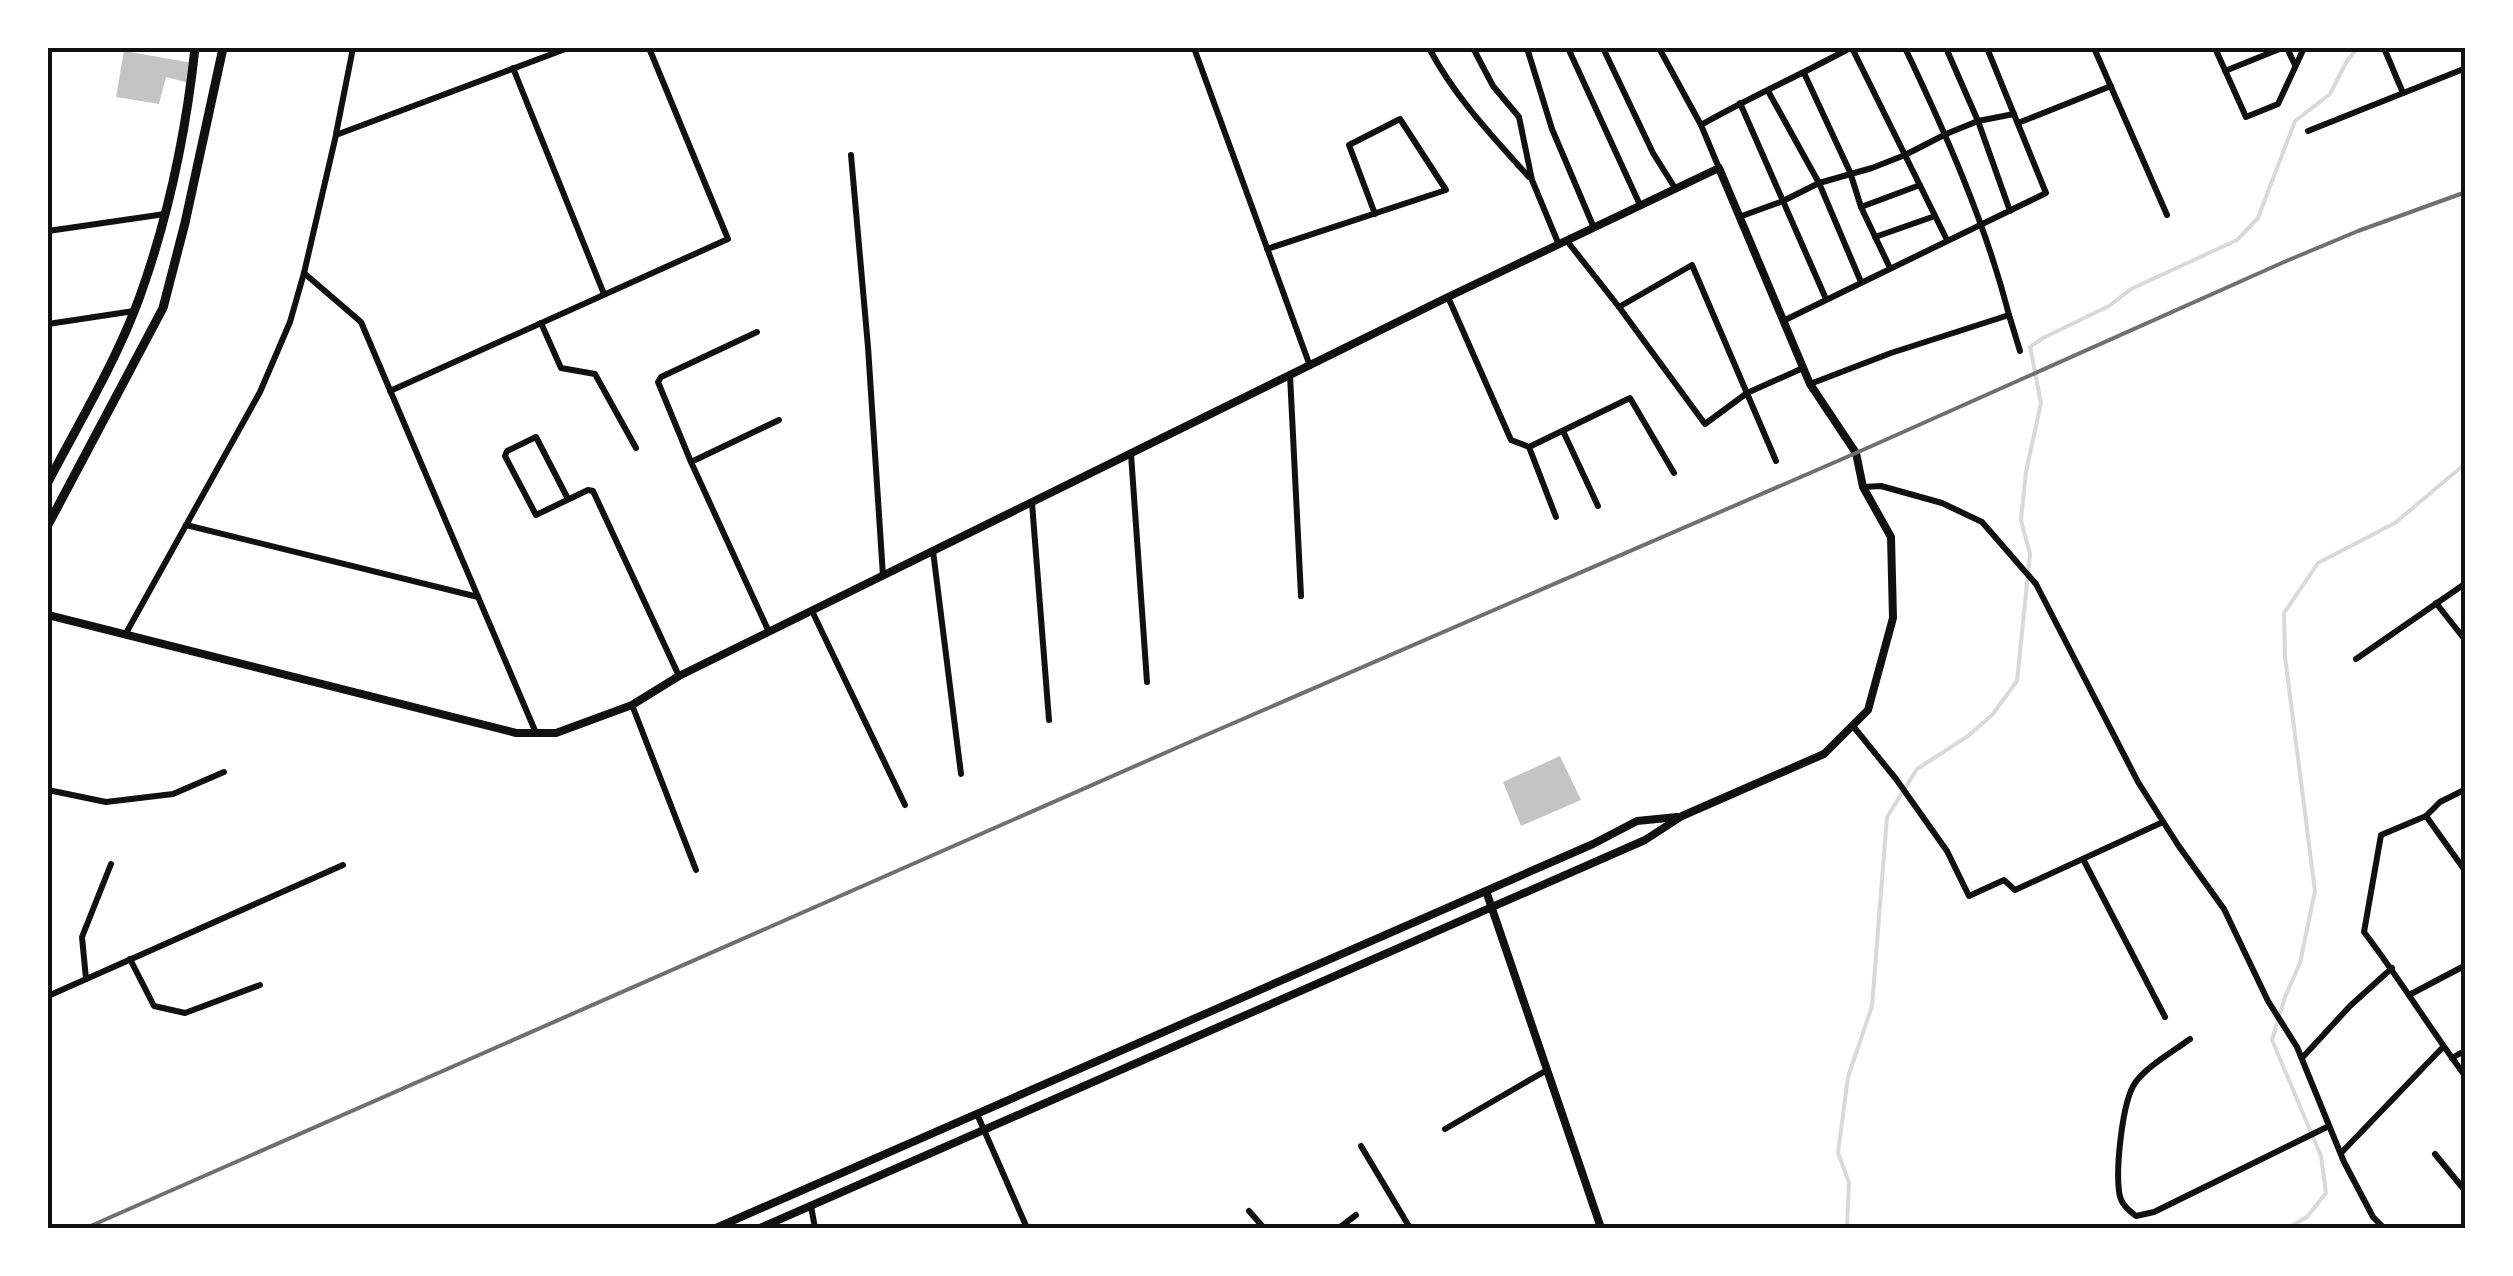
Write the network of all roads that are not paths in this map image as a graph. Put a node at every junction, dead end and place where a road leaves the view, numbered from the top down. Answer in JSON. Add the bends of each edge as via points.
{"nodes":[{"id":1,"x":195,"y":48,"type":"edge"},
{"id":2,"x":223,"y":48,"type":"edge"},
{"id":3,"x":353,"y":48,"type":"edge"},
{"id":4,"x":568,"y":48,"type":"edge"},
{"id":5,"x":648,"y":48,"type":"edge"},
{"id":6,"x":1194,"y":48,"type":"edge"},
{"id":7,"x":1429,"y":48,"type":"edge"},
{"id":8,"x":1473,"y":48,"type":"edge"},
{"id":9,"x":1527,"y":48,"type":"edge"},
{"id":10,"x":1568,"y":48,"type":"edge"},
{"id":11,"x":1603,"y":48,"type":"edge"},
{"id":12,"x":1659,"y":48,"type":"edge"},
{"id":13,"x":1851,"y":48,"type":"edge"},
{"id":14,"x":1905,"y":48,"type":"edge"},
{"id":15,"x":1946,"y":48,"type":"edge"},
{"id":16,"x":1987,"y":48,"type":"edge"},
{"id":17,"x":2094,"y":48,"type":"edge"},
{"id":18,"x":2214,"y":48,"type":"edge"},
{"id":19,"x":2285,"y":48,"type":"edge"},
{"id":20,"x":2304,"y":48,"type":"edge"},
{"id":21,"x":2384,"y":48,"type":"edge"},
{"id":22,"x":2295,"y":66,"type":"junction"},
{"id":23,"x":513,"y":68,"type":"junction"},
{"id":24,"x":2466,"y":68,"type":"edge"},
{"id":25,"x":2225,"y":71,"type":"junction"},
{"id":26,"x":1804,"y":73,"type":"junction"},
{"id":27,"x":2111,"y":86,"type":"junction"},
{"id":28,"x":1768,"y":91,"type":"junction"},
{"id":29,"x":2403,"y":93,"type":"junction"},
{"id":30,"x":1740,"y":103,"type":"junction"},
{"id":31,"x":2014,"y":114,"type":"junction"},
{"id":32,"x":1978,"y":121,"type":"junction"},
{"id":33,"x":2018,"y":124,"type":"junction"},
{"id":34,"x":1701,"y":125,"type":"junction"},
{"id":35,"x":2308,"y":131,"type":"dead end"},
{"id":36,"x":1946,"y":134,"type":"junction"},
{"id":37,"x":336,"y":135,"type":"junction"},
{"id":38,"x":851,"y":154,"type":"dead end"},
{"id":39,"x":1906,"y":156,"type":"junction"},
{"id":40,"x":1719,"y":168,"type":"junction"},
{"id":41,"x":1850,"y":172,"type":"junction"},
{"id":42,"x":1532,"y":180,"type":"junction"},
{"id":43,"x":1818,"y":183,"type":"junction"},
{"id":44,"x":1920,"y":185,"type":"junction"},
{"id":45,"x":1675,"y":188,"type":"junction"},
{"id":46,"x":1783,"y":200,"type":"junction"},
{"id":47,"x":1640,"y":205,"type":"junction"},
{"id":48,"x":1861,"y":208,"type":"junction"},
{"id":49,"x":2010,"y":210,"type":"junction"},
{"id":50,"x":166,"y":214,"type":"junction"},
{"id":51,"x":1374,"y":214,"type":"junction"},
{"id":52,"x":2167,"y":215,"type":"dead end"},
{"id":53,"x":1935,"y":216,"type":"junction"},
{"id":54,"x":1739,"y":217,"type":"junction"},
{"id":55,"x":1981,"y":224,"type":"junction"},
{"id":56,"x":1594,"y":228,"type":"junction"},
{"id":57,"x":48,"y":231,"type":"edge"},
{"id":58,"x":1875,"y":236,"type":"junction"},
{"id":59,"x":1948,"y":240,"type":"junction"},
{"id":60,"x":1563,"y":243,"type":"junction"},
{"id":61,"x":1268,"y":250,"type":"junction"},
{"id":62,"x":1890,"y":268,"type":"junction"},
{"id":63,"x":304,"y":273,"type":"junction"},
{"id":64,"x":1860,"y":282,"type":"junction"},
{"id":65,"x":604,"y":294,"type":"junction"},
{"id":66,"x":1448,"y":297,"type":"junction"},
{"id":67,"x":1826,"y":299,"type":"junction"},
{"id":68,"x":1619,"y":307,"type":"junction"},
{"id":69,"x":134,"y":311,"type":"junction"},
{"id":70,"x":2009,"y":315,"type":"junction"},
{"id":71,"x":1783,"y":320,"type":"junction"},
{"id":72,"x":542,"y":322,"type":"junction"},
{"id":73,"x":48,"y":324,"type":"edge"},
{"id":74,"x":757,"y":332,"type":"dead end"},
{"id":75,"x":2020,"y":351,"type":"dead end"},
{"id":76,"x":1310,"y":366,"type":"junction"},
{"id":77,"x":1803,"y":368,"type":"junction"},
{"id":78,"x":1290,"y":375,"type":"junction"},
{"id":79,"x":1810,"y":384,"type":"junction"},
{"id":80,"x":390,"y":391,"type":"junction"},
{"id":81,"x":1747,"y":393,"type":"junction"},
{"id":82,"x":779,"y":420,"type":"dead end"},
{"id":83,"x":1563,"y":431,"type":"junction"},
{"id":84,"x":636,"y":448,"type":"dead end"},
{"id":85,"x":1529,"y":448,"type":"junction"},
{"id":86,"x":1131,"y":454,"type":"junction"},
{"id":87,"x":1776,"y":460,"type":"dead end"},
{"id":88,"x":691,"y":462,"type":"junction"},
{"id":89,"x":1674,"y":472,"type":"dead end"},
{"id":90,"x":48,"y":482,"type":"edge"},
{"id":91,"x":1863,"y":487,"type":"junction"},
{"id":92,"x":568,"y":500,"type":"junction"},
{"id":93,"x":1032,"y":502,"type":"junction"},
{"id":94,"x":1598,"y":506,"type":"dead end"},
{"id":95,"x":1556,"y":518,"type":"dead end"},
{"id":96,"x":48,"y":525,"type":"edge"},
{"id":97,"x":186,"y":525,"type":"junction"},
{"id":98,"x":933,"y":551,"type":"junction"},
{"id":99,"x":883,"y":576,"type":"junction"},
{"id":100,"x":2466,"y":583,"type":"edge"},
{"id":101,"x":1302,"y":596,"type":"dead end"},
{"id":102,"x":478,"y":598,"type":"junction"},
{"id":103,"x":2436,"y":603,"type":"junction"},
{"id":104,"x":812,"y":611,"type":"junction"},
{"id":105,"x":48,"y":615,"type":"edge"},
{"id":106,"x":769,"y":632,"type":"junction"},
{"id":107,"x":125,"y":635,"type":"junction"},
{"id":108,"x":2466,"y":641,"type":"edge"},
{"id":109,"x":2356,"y":659,"type":"dead end"},
{"id":110,"x":679,"y":676,"type":"junction"},
{"id":111,"x":1147,"y":682,"type":"dead end"},
{"id":112,"x":632,"y":705,"type":"junction"},
{"id":113,"x":1049,"y":720,"type":"dead end"},
{"id":114,"x":1852,"y":726,"type":"junction"},
{"id":115,"x":536,"y":733,"type":"junction"},
{"id":116,"x":224,"y":772,"type":"dead end"},
{"id":117,"x":960,"y":774,"type":"dead end"},
{"id":118,"x":2466,"y":789,"type":"edge"},
{"id":119,"x":48,"y":790,"type":"edge"},
{"id":120,"x":905,"y":805,"type":"dead end"},
{"id":121,"x":1682,"y":816,"type":"junction"},
{"id":122,"x":2426,"y":816,"type":"junction"},
{"id":123,"x":2163,"y":822,"type":"junction"},
{"id":124,"x":2083,"y":859,"type":"junction"},
{"id":125,"x":111,"y":864,"type":"dead end"},
{"id":126,"x":343,"y":864,"type":"dead end"},
{"id":127,"x":696,"y":870,"type":"dead end"},
{"id":128,"x":2466,"y":872,"type":"edge"},
{"id":129,"x":1486,"y":891,"type":"junction"},
{"id":130,"x":1492,"y":907,"type":"junction"},
{"id":131,"x":130,"y":959,"type":"junction"},
{"id":132,"x":2466,"y":965,"type":"edge"},
{"id":133,"x":2392,"y":968,"type":"junction"},
{"id":134,"x":86,"y":979,"type":"junction"},
{"id":135,"x":260,"y":984,"type":"dead end"},
{"id":136,"x":2410,"y":995,"type":"junction"},
{"id":137,"x":48,"y":996,"type":"edge"},
{"id":138,"x":2165,"y":1017,"type":"dead end"},
{"id":139,"x":2190,"y":1038,"type":"dead end"},
{"id":140,"x":2443,"y":1047,"type":"junction"},
{"id":141,"x":2466,"y":1050,"type":"edge"},
{"id":142,"x":2302,"y":1058,"type":"junction"},
{"id":143,"x":2452,"y":1058,"type":"junction"},
{"id":144,"x":1547,"y":1070,"type":"junction"},
{"id":145,"x":2466,"y":1076,"type":"edge"},
{"id":146,"x":977,"y":1114,"type":"junction"},
{"id":147,"x":2330,"y":1126,"type":"junction"},
{"id":148,"x":1445,"y":1129,"type":"dead end"},
{"id":149,"x":984,"y":1130,"type":"junction"},
{"id":150,"x":1360,"y":1146,"type":"dead end"},
{"id":151,"x":2340,"y":1153,"type":"junction"},
{"id":152,"x":2435,"y":1154,"type":"dead end"},
{"id":153,"x":2466,"y":1192,"type":"edge"},
{"id":154,"x":811,"y":1206,"type":"junction"},
{"id":155,"x":1249,"y":1211,"type":"dead end"},
{"id":156,"x":1356,"y":1215,"type":"dead end"},
{"id":157,"x":716,"y":1228,"type":"edge"},
{"id":158,"x":760,"y":1228,"type":"edge"},
{"id":159,"x":815,"y":1228,"type":"edge"},
{"id":160,"x":1027,"y":1228,"type":"edge"},
{"id":161,"x":1264,"y":1228,"type":"edge"},
{"id":162,"x":1339,"y":1228,"type":"edge"},
{"id":163,"x":1410,"y":1228,"type":"edge"},
{"id":164,"x":1601,"y":1228,"type":"edge"},
{"id":165,"x":2384,"y":1228,"type":"edge"}],
"edges":[{"from":1,"to":50,"type":"main road"},
{"from":2,"to":96,"type":"main road","via":[[163,308]]},
{"from":3,"to":37,"type":"street"},
{"from":4,"to":23,"type":"street"},
{"from":5,"to":65,"type":"street","via":[[728,238]]},
{"from":6,"to":61,"type":"street"},
{"from":7,"to":42,"type":"street","via":[[1480,122]]},
{"from":8,"to":42,"type":"street","via":[[1519,118]]},
{"from":9,"to":56,"type":"street"},
{"from":10,"to":47,"type":"street"},
{"from":11,"to":45,"type":"street"},
{"from":12,"to":34,"type":"street"},
{"from":13,"to":26,"type":"street"},
{"from":13,"to":39,"type":"street"},
{"from":14,"to":36,"type":"street"},
{"from":15,"to":32,"type":"street"},
{"from":16,"to":31,"type":"street"},
{"from":17,"to":27,"type":"street"},
{"from":18,"to":25,"type":"street"},
{"from":19,"to":22,"type":"street"},
{"from":19,"to":25,"type":"street"},
{"from":20,"to":22,"type":"street"},
{"from":21,"to":29,"type":"street"},
{"from":22,"to":25,"type":"street","via":[[2278,104],[2246,118]]},
{"from":23,"to":37,"type":"street"},
{"from":23,"to":65,"type":"street"},
{"from":24,"to":29,"type":"street"},
{"from":26,"to":28,"type":"street"},
{"from":26,"to":41,"type":"street"},
{"from":27,"to":33,"type":"street"},
{"from":27,"to":52,"type":"street"},
{"from":28,"to":30,"type":"street"},
{"from":28,"to":43,"type":"street"},
{"from":29,"to":35,"type":"street"},
{"from":30,"to":34,"type":"street"},
{"from":30,"to":46,"type":"street"},
{"from":31,"to":32,"type":"street"},
{"from":31,"to":33,"type":"street"},
{"from":32,"to":36,"type":"street"},
{"from":32,"to":49,"type":"street"},
{"from":33,"to":49,"type":"street","via":[[2046,193]]},
{"from":34,"to":40,"type":"street"},
{"from":36,"to":39,"type":"street"},
{"from":36,"to":55,"type":"street"},
{"from":37,"to":63,"type":"street"},
{"from":38,"to":99,"type":"street"},
{"from":39,"to":41,"type":"street"},
{"from":39,"to":44,"type":"street"},
{"from":40,"to":45,"type":"street"},
{"from":40,"to":54,"type":"street"},
{"from":41,"to":43,"type":"street"},
{"from":41,"to":48,"type":"street"},
{"from":42,"to":60,"type":"street"},
{"from":43,"to":46,"type":"street"},
{"from":43,"to":64,"type":"street"},
{"from":44,"to":48,"type":"street"},
{"from":44,"to":53,"type":"street"},
{"from":45,"to":47,"type":"street"},
{"from":46,"to":54,"type":"street"},
{"from":46,"to":67,"type":"street"},
{"from":47,"to":56,"type":"street"},
{"from":48,"to":58,"type":"street"},
{"from":49,"to":55,"type":"street"},
{"from":50,"to":57,"type":"street"},
{"from":50,"to":69,"type":"main road"},
{"from":51,"to":51,"type":"street","via":[[1446,190],[1400,119],[1349,145]]},
{"from":51,"to":61,"type":"street"},
{"from":53,"to":58,"type":"street"},
{"from":53,"to":59,"type":"street"},
{"from":54,"to":71,"type":"street"},
{"from":55,"to":59,"type":"street"},
{"from":55,"to":70,"type":"street"},
{"from":56,"to":60,"type":"street"},
{"from":58,"to":62,"type":"street"},
{"from":59,"to":62,"type":"street"},
{"from":60,"to":66,"type":"street"},
{"from":60,"to":68,"type":"street"},
{"from":61,"to":76,"type":"street"},
{"from":62,"to":64,"type":"street"},
{"from":63,"to":80,"type":"street","via":[[360,322]]},
{"from":63,"to":97,"type":"street","via":[[260,392]]},
{"from":64,"to":67,"type":"street"},
{"from":65,"to":72,"type":"street"},
{"from":66,"to":76,"type":"street"},
{"from":66,"to":85,"type":"street","via":[[1510,440]]},
{"from":67,"to":71,"type":"street"},
{"from":68,"to":81,"type":"street","via":[[1705,424]]},
{"from":68,"to":81,"type":"street","via":[[1692,265]]},
{"from":69,"to":73,"type":"street"},
{"from":69,"to":90,"type":"main road"},
{"from":70,"to":75,"type":"street"},
{"from":70,"to":79,"type":"street"},
{"from":71,"to":77,"type":"street"},
{"from":72,"to":80,"type":"street"},
{"from":72,"to":84,"type":"street","via":[[560,368],[594,374]]},
{"from":74,"to":88,"type":"street","via":[[658,382]]},
{"from":76,"to":78,"type":"street"},
{"from":77,"to":79,"type":"street"},
{"from":77,"to":81,"type":"street"},
{"from":78,"to":86,"type":"street"},
{"from":78,"to":101,"type":"street"},
{"from":79,"to":91,"type":"street","via":[[1856,453]]},
{"from":80,"to":102,"type":"street"},
{"from":81,"to":87,"type":"street"},
{"from":82,"to":88,"type":"street"},
{"from":83,"to":85,"type":"street"},
{"from":83,"to":89,"type":"street","via":[[1630,398]]},
{"from":83,"to":94,"type":"street"},
{"from":85,"to":95,"type":"street"},
{"from":86,"to":93,"type":"street"},
{"from":86,"to":111,"type":"street"},
{"from":88,"to":106,"type":"street"},
{"from":91,"to":114,"type":"street","via":[[1891,537],[1893,618],[1868,710]]},
{"from":91,"to":123,"type":"street","via":[[1942,503],[1982,522],[2036,584]]},
{"from":92,"to":92,"type":"street","via":[[534,513],[507,450],[537,438]]},
{"from":92,"to":110,"type":"street","via":[[593,491]]},
{"from":93,"to":98,"type":"street"},
{"from":93,"to":113,"type":"street"},
{"from":97,"to":102,"type":"street"},
{"from":97,"to":107,"type":"street"},
{"from":98,"to":99,"type":"street"},
{"from":98,"to":117,"type":"street"},
{"from":99,"to":104,"type":"street"},
{"from":100,"to":103,"type":"street"},
{"from":102,"to":115,"type":"street"},
{"from":103,"to":108,"type":"street"},
{"from":103,"to":109,"type":"street"},
{"from":104,"to":106,"type":"street"},
{"from":104,"to":120,"type":"street"},
{"from":105,"to":107,"type":"street"},
{"from":106,"to":110,"type":"street"},
{"from":107,"to":115,"type":"street"},
{"from":110,"to":112,"type":"street"},
{"from":112,"to":115,"type":"street","via":[[556,733]]},
{"from":112,"to":127,"type":"street"},
{"from":114,"to":121,"type":"street","via":[[1824,754]]},
{"from":114,"to":124,"type":"street","via":[[1948,851],[1970,896],[2004,880],[2015,890]]},
{"from":116,"to":119,"type":"street","via":[[173,794],[106,802]]},
{"from":118,"to":122,"type":"street"},
{"from":121,"to":129,"type":"street","via":[[1637,822]]},
{"from":121,"to":130,"type":"street","via":[[1646,840]]},
{"from":122,"to":128,"type":"street"},
{"from":122,"to":133,"type":"street","via":[[2381,834],[2364,932]]},
{"from":123,"to":124,"type":"street"},
{"from":123,"to":142,"type":"street","via":[[2224,909]]},
{"from":124,"to":138,"type":"street"},
{"from":125,"to":134,"type":"street","via":[[82,937]]},
{"from":126,"to":131,"type":"street"},
{"from":129,"to":130,"type":"street"},
{"from":129,"to":146,"type":"street"},
{"from":130,"to":144,"type":"street"},
{"from":130,"to":149,"type":"street"},
{"from":131,"to":134,"type":"street"},
{"from":131,"to":135,"type":"street","via":[[154,1006],[185,1013]]},
{"from":132,"to":136,"type":"street"},
{"from":133,"to":136,"type":"street"},
{"from":133,"to":142,"type":"street"},
{"from":134,"to":137,"type":"street"},
{"from":136,"to":140,"type":"street"},
{"from":139,"to":147,"type":"street","via":[[2135,1084],[2122,1123],[2119,1192],[2136,1216]]},
{"from":140,"to":143,"type":"street"},
{"from":140,"to":151,"type":"street"},
{"from":141,"to":143,"type":"street"},
{"from":142,"to":147,"type":"street"},
{"from":143,"to":145,"type":"street"},
{"from":144,"to":148,"type":"street"},
{"from":144,"to":164,"type":"street"},
{"from":146,"to":149,"type":"street"},
{"from":146,"to":157,"type":"street"},
{"from":147,"to":151,"type":"street"},
{"from":149,"to":154,"type":"street"},
{"from":149,"to":160,"type":"street"},
{"from":150,"to":163,"type":"street"},
{"from":151,"to":165,"type":"street"},
{"from":152,"to":153,"type":"street"},
{"from":154,"to":158,"type":"street"},
{"from":154,"to":159,"type":"street"},
{"from":155,"to":161,"type":"street"},
{"from":156,"to":162,"type":"street"}]}
